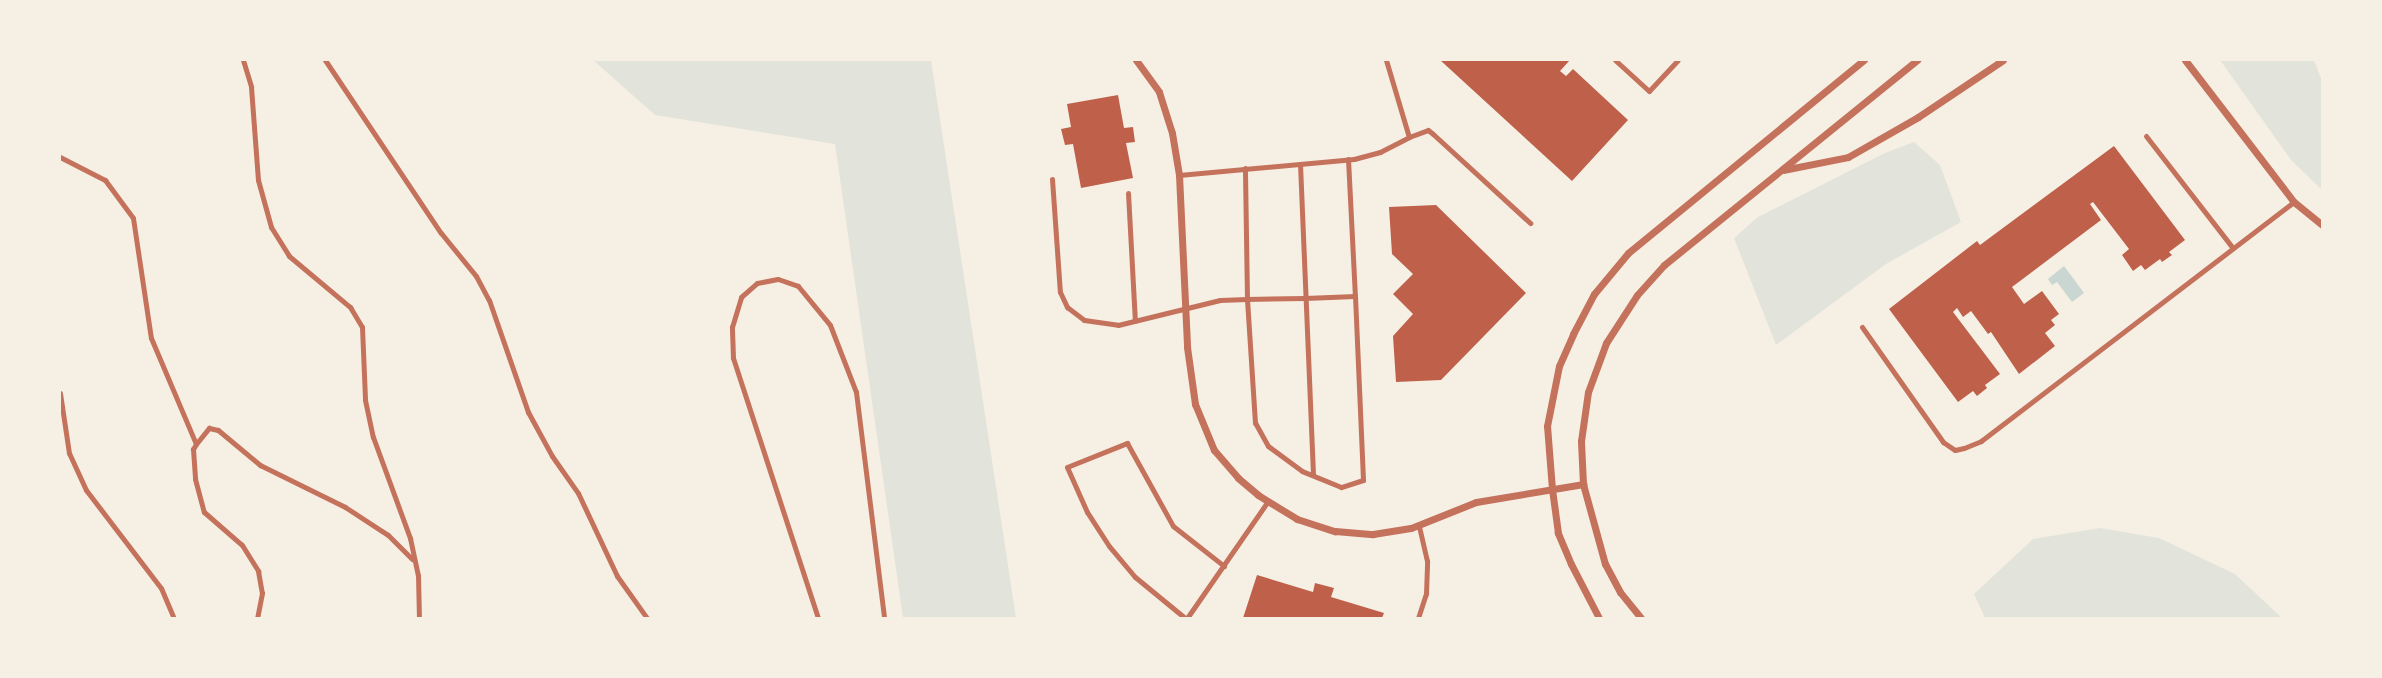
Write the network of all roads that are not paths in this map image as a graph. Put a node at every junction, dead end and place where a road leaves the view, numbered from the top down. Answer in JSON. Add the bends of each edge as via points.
{"nodes":[{"id":1,"x":243,"y":60,"type":"edge"},
{"id":2,"x":325,"y":60,"type":"edge"},
{"id":3,"x":1136,"y":60,"type":"edge"},
{"id":4,"x":1386,"y":60,"type":"edge"},
{"id":5,"x":1615,"y":60,"type":"edge"},
{"id":6,"x":1678,"y":60,"type":"edge"},
{"id":7,"x":1864,"y":60,"type":"edge"},
{"id":8,"x":1917,"y":60,"type":"edge"},
{"id":9,"x":2003,"y":60,"type":"edge"},
{"id":10,"x":2185,"y":60,"type":"edge"},
{"id":11,"x":2146,"y":135,"type":"dead end"},
{"id":12,"x":1409,"y":137,"type":"junction"},
{"id":13,"x":60,"y":157,"type":"edge"},
{"id":14,"x":1348,"y":159,"type":"junction"},
{"id":15,"x":1300,"y":163,"type":"junction"},
{"id":16,"x":1245,"y":169,"type":"junction"},
{"id":17,"x":1782,"y":170,"type":"junction"},
{"id":18,"x":1179,"y":174,"type":"junction"},
{"id":19,"x":1052,"y":179,"type":"dead end"},
{"id":20,"x":1128,"y":193,"type":"dead end"},
{"id":21,"x":2294,"y":202,"type":"junction"},
{"id":22,"x":1530,"y":223,"type":"dead end"},
{"id":23,"x":2322,"y":225,"type":"edge"},
{"id":24,"x":2232,"y":247,"type":"junction"},
{"id":25,"x":1355,"y":296,"type":"junction"},
{"id":26,"x":1305,"y":298,"type":"junction"},
{"id":27,"x":1247,"y":299,"type":"junction"},
{"id":28,"x":1185,"y":310,"type":"junction"},
{"id":29,"x":1135,"y":321,"type":"junction"},
{"id":30,"x":1862,"y":327,"type":"dead end"},
{"id":31,"x":60,"y":393,"type":"edge"},
{"id":32,"x":196,"y":444,"type":"junction"},
{"id":33,"x":1313,"y":475,"type":"junction"},
{"id":34,"x":1583,"y":484,"type":"junction"},
{"id":35,"x":1552,"y":489,"type":"junction"},
{"id":36,"x":1268,"y":501,"type":"junction"},
{"id":37,"x":1419,"y":525,"type":"junction"},
{"id":38,"x":412,"y":559,"type":"junction"},
{"id":39,"x":1224,"y":566,"type":"junction"},
{"id":40,"x":174,"y":618,"type":"edge"},
{"id":41,"x":257,"y":618,"type":"edge"},
{"id":42,"x":419,"y":618,"type":"edge"},
{"id":43,"x":647,"y":618,"type":"edge"},
{"id":44,"x":818,"y":618,"type":"edge"},
{"id":45,"x":884,"y":618,"type":"edge"},
{"id":46,"x":1186,"y":618,"type":"edge"},
{"id":47,"x":1418,"y":618,"type":"edge"},
{"id":48,"x":1599,"y":618,"type":"edge"},
{"id":49,"x":1642,"y":618,"type":"edge"}],
"edges":[{"from":1,"to":38,"type":"lane","via":[[251,88],[258,180],[271,227],[289,256],[350,307],[362,327],[365,400],[373,437],[410,538]]},
{"from":2,"to":43,"type":"lane","via":[[441,233],[476,276],[489,300],[528,412],[578,493],[617,576]]},
{"from":3,"to":18,"type":"street","via":[[1158,92]]},
{"from":4,"to":12,"type":"lane"},
{"from":5,"to":6,"type":"lane","via":[[1649,91]]},
{"from":7,"to":35,"type":"street","via":[[1628,253],[1594,294],[1559,366],[1547,426]]},
{"from":8,"to":17,"type":"street"},
{"from":9,"to":17,"type":"street","via":[[1849,157]]},
{"from":10,"to":21,"type":"street"},
{"from":11,"to":24,"type":"lane"},
{"from":12,"to":14,"type":"lane","via":[[1380,152]]},
{"from":12,"to":22,"type":"lane","via":[[1428,130]]},
{"from":13,"to":32,"type":"lane","via":[[105,180],[133,218],[151,338]]},
{"from":14,"to":15,"type":"lane"},
{"from":14,"to":25,"type":"lane"},
{"from":15,"to":16,"type":"lane"},
{"from":15,"to":26,"type":"lane"},
{"from":16,"to":18,"type":"lane"},
{"from":16,"to":27,"type":"lane"},
{"from":17,"to":34,"type":"street","via":[[1664,265],[1637,295],[1605,344],[1588,392],[1581,441]]},
{"from":18,"to":28,"type":"street"},
{"from":19,"to":29,"type":"lane","via":[[1060,292],[1067,307],[1084,320],[1102,324]]},
{"from":20,"to":29,"type":"lane"},
{"from":21,"to":23,"type":"street"},
{"from":21,"to":24,"type":"lane"},
{"from":24,"to":30,"type":"lane","via":[[1982,441],[1955,450],[1943,442]]},
{"from":25,"to":26,"type":"lane"},
{"from":25,"to":33,"type":"lane","via":[[1363,480],[1341,487]]},
{"from":26,"to":27,"type":"lane"},
{"from":26,"to":33,"type":"lane"},
{"from":27,"to":28,"type":"lane","via":[[1220,300]]},
{"from":27,"to":33,"type":"lane","via":[[1255,423],[1268,446]]},
{"from":28,"to":29,"type":"lane"},
{"from":28,"to":36,"type":"street","via":[[1195,404],[1214,450],[1238,478]]},
{"from":31,"to":40,"type":"lane","via":[[69,453],[86,491],[161,588]]},
{"from":32,"to":38,"type":"lane","via":[[209,428],[218,430],[260,465],[345,507],[388,535]]},
{"from":32,"to":41,"type":"lane","via":[[195,479],[204,512],[242,545],[258,571],[262,593]]},
{"from":34,"to":35,"type":"street"},
{"from":34,"to":49,"type":"street","via":[[1605,564]]},
{"from":35,"to":37,"type":"street","via":[[1476,502]]},
{"from":35,"to":48,"type":"street","via":[[1558,533]]},
{"from":36,"to":37,"type":"street","via":[[1297,519],[1335,531],[1373,534]]},
{"from":36,"to":39,"type":"lane"},
{"from":37,"to":47,"type":"lane","via":[[1427,561],[1426,594]]},
{"from":38,"to":42,"type":"lane","via":[[418,575]]},
{"from":39,"to":46,"type":"lane"},
{"from":39,"to":46,"type":"lane","via":[[1174,526],[1127,443],[1067,467],[1109,546],[1135,577]]},
{"from":44,"to":45,"type":"lane","via":[[733,358],[732,327],[741,297],[757,283],[778,279],[798,286],[830,326],[856,392]]}]}
